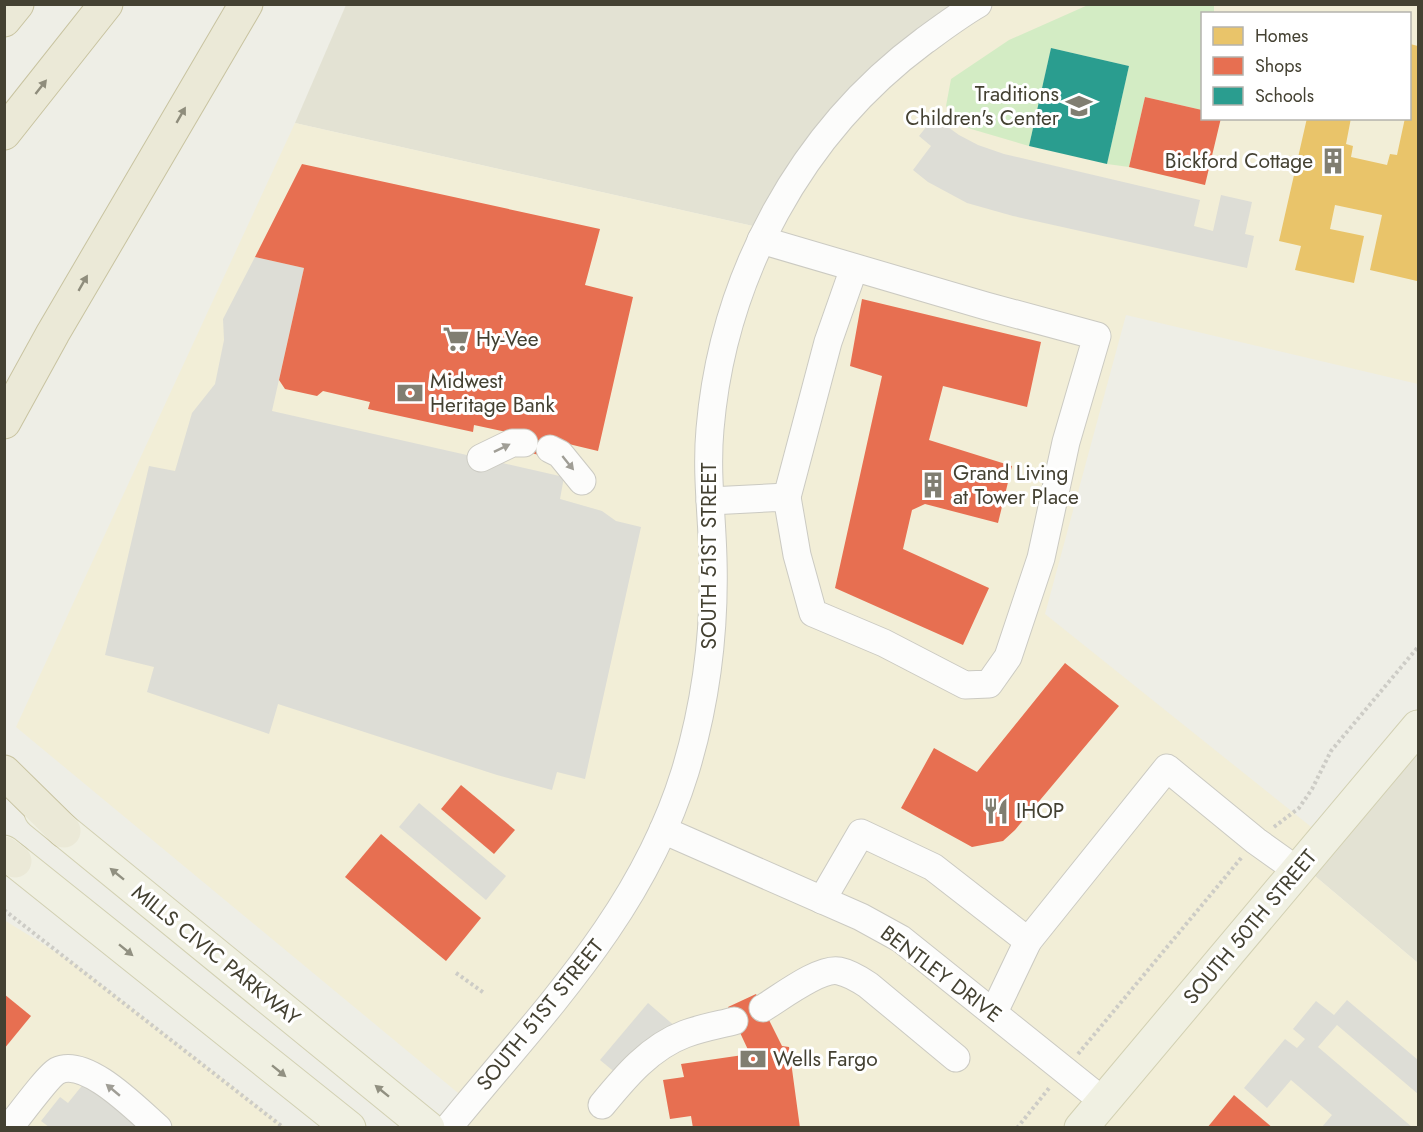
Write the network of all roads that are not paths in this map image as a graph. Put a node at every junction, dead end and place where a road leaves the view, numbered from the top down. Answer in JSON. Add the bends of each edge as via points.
{"nodes":[{"id":1,"x":17,"y":4,"type":"edge"},
{"id":2,"x":106,"y":4,"type":"edge"},
{"id":3,"x":246,"y":4,"type":"edge"},
{"id":4,"x":978,"y":4,"type":"edge"},
{"id":5,"x":4,"y":20,"type":"edge"},
{"id":6,"x":4,"y":133,"type":"edge"},
{"id":7,"x":761,"y":240,"type":"junction"},
{"id":8,"x":854,"y":268,"type":"junction"},
{"id":9,"x":53,"y":333,"type":"junction"},
{"id":10,"x":4,"y":396,"type":"edge"},
{"id":11,"x":4,"y":422,"type":"edge"},
{"id":12,"x":524,"y":443,"type":"dead end"},
{"id":13,"x":550,"y":449,"type":"dead end"},
{"id":14,"x":481,"y":458,"type":"dead end"},
{"id":15,"x":582,"y":481,"type":"dead end"},
{"id":16,"x":787,"y":497,"type":"junction"},
{"id":17,"x":710,"y":501,"type":"junction"},
{"id":18,"x":1419,"y":727,"type":"edge"},
{"id":19,"x":4,"y":772,"type":"edge"},
{"id":20,"x":4,"y":782,"type":"edge"},
{"id":21,"x":663,"y":830,"type":"junction"},
{"id":22,"x":64,"y":831,"type":"junction"},
{"id":23,"x":8,"y":855,"type":"edge"},
{"id":24,"x":1298,"y":871,"type":"junction"},
{"id":25,"x":822,"y":900,"type":"junction"},
{"id":26,"x":1028,"y":940,"type":"junction"},
{"id":27,"x":763,"y":1008,"type":"dead end"},
{"id":28,"x":994,"y":1012,"type":"junction"},
{"id":29,"x":734,"y":1021,"type":"dead end"},
{"id":30,"x":956,"y":1058,"type":"dead end"},
{"id":31,"x":1103,"y":1101,"type":"junction"},
{"id":32,"x":602,"y":1106,"type":"dead end"},
{"id":33,"x":9,"y":1128,"type":"edge"},
{"id":34,"x":158,"y":1128,"type":"edge"},
{"id":35,"x":349,"y":1128,"type":"edge"},
{"id":36,"x":428,"y":1128,"type":"edge"},
{"id":37,"x":448,"y":1128,"type":"edge"},
{"id":38,"x":1081,"y":1128,"type":"edge"}],
"edges":[{"from":1,"to":5,"type":"highway"},
{"from":6,"to":2,"type":"highway","one_way":true},
{"from":9,"to":3,"type":"highway","one_way":true},
{"from":4,"to":7,"type":"street","name":"SOUTH 51ST STREET","via":[[900,59],[849,109],[792,184]]},
{"from":7,"to":8,"type":"street"},
{"from":7,"to":17,"type":"street","name":"SOUTH 51ST STREET","via":[[729,325],[717,379],[710,430]]},
{"from":8,"to":16,"type":"street","via":[[828,342]]},
{"from":8,"to":16,"type":"street","via":[[1097,336],[1065,442],[1041,558],[1008,657],[989,684],[965,685],[884,643],[813,613]]},
{"from":9,"to":10,"type":"highway"},
{"from":9,"to":11,"type":"highway"},
{"from":14,"to":12,"type":"street","one_way":true,"via":[[512,443]]},
{"from":13,"to":15,"type":"street","one_way":true,"via":[[560,454]]},
{"from":16,"to":17,"type":"street"},
{"from":17,"to":21,"type":"street","name":"SOUTH 51ST STREET","via":[[714,611],[709,668],[699,721]]},
{"from":18,"to":24,"type":"main road","name":"SOUTH 50TH STREET"},
{"from":19,"to":22,"type":"highway"},
{"from":20,"to":22,"type":"main road","name":"MILLS CIVIC PARKWAY"},
{"from":21,"to":25,"type":"street","name":"BENTLEY DRIVE"},
{"from":21,"to":37,"type":"street","name":"SOUTH 51ST STREET","via":[[609,928]]},
{"from":36,"to":22,"type":"main road","name":"MILLS CIVIC PARKWAY","one_way":true},
{"from":23,"to":35,"type":"main road","one_way":true},
{"from":24,"to":26,"type":"street","via":[[1167,768]]},
{"from":24,"to":31,"type":"main road","name":"SOUTH 50TH STREET"},
{"from":25,"to":26,"type":"street","via":[[861,833],[933,867]]},
{"from":25,"to":28,"type":"street","name":"BENTLEY DRIVE","via":[[901,939]]},
{"from":26,"to":28,"type":"street"},
{"from":27,"to":30,"type":"street","via":[[822,972],[837,970],[868,985]]},
{"from":28,"to":31,"type":"street","name":"BENTLEY DRIVE"},
{"from":29,"to":32,"type":"street","via":[[684,1034],[669,1042],[633,1069]]},
{"from":31,"to":38,"type":"main road","name":"SOUTH 50TH STREET"},
{"from":34,"to":33,"type":"street","one_way":true,"via":[[101,1080],[70,1068],[55,1072]]}]}
